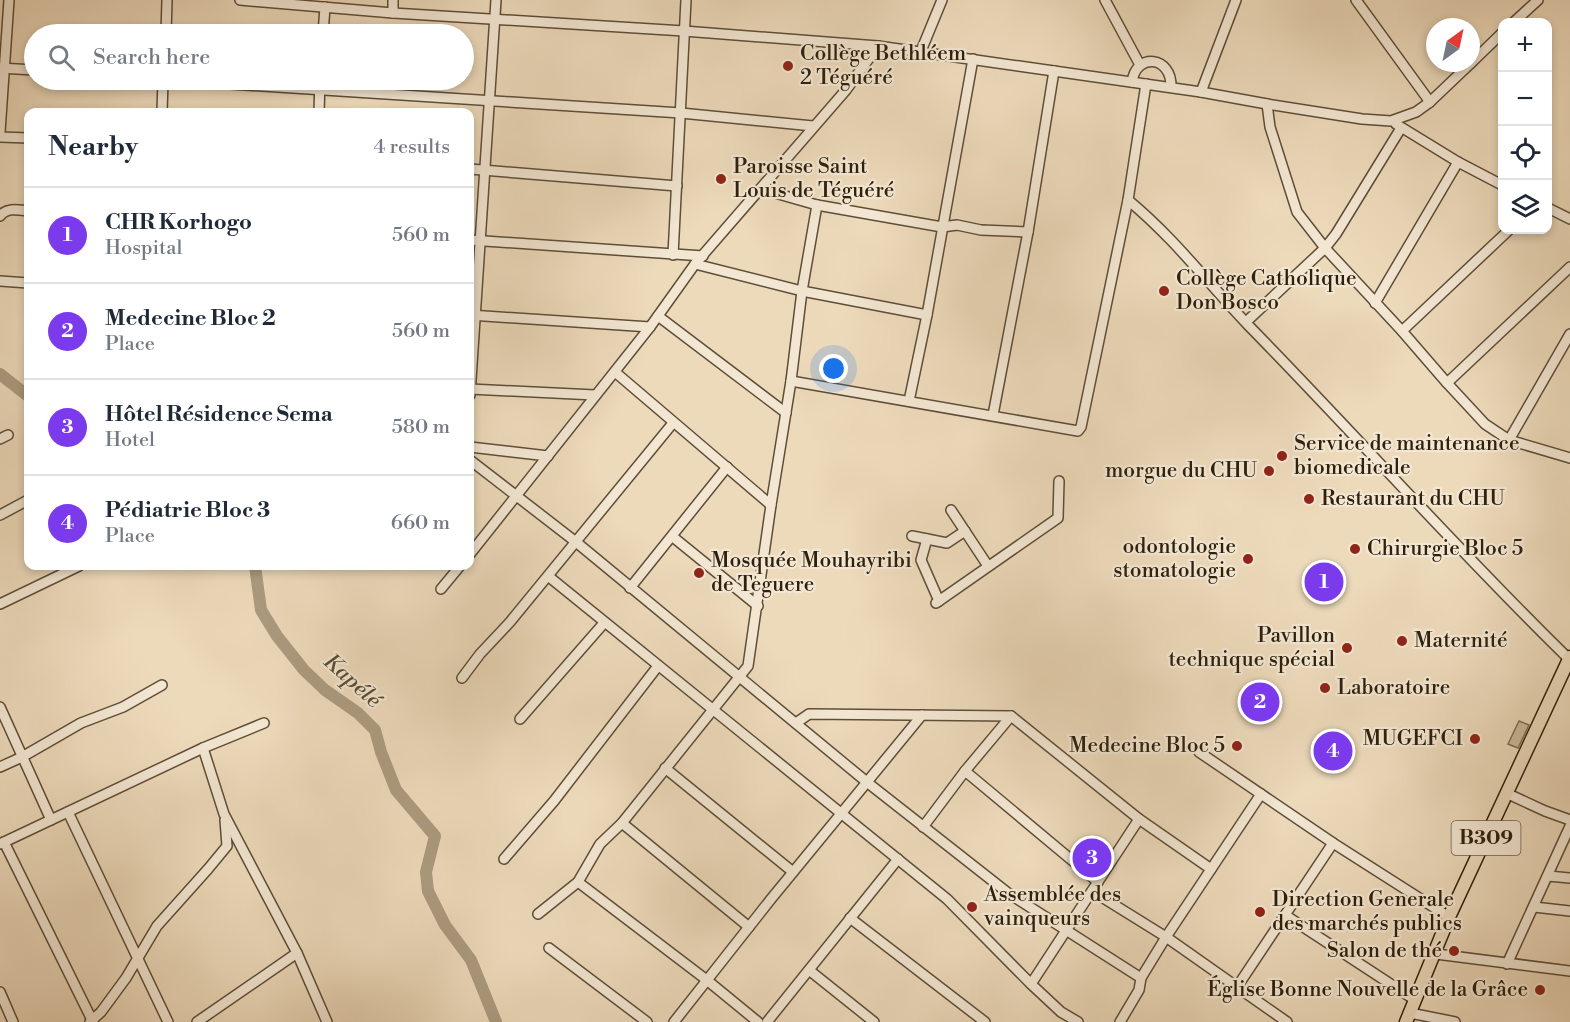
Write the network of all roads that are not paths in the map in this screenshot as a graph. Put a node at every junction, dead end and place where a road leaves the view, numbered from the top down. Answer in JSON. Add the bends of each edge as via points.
{"nodes":[{"id":1,"x":9,"y":0,"type":"edge"},
{"id":2,"x":167,"y":0,"type":"edge"},
{"id":3,"x":240,"y":0,"type":"edge"},
{"id":4,"x":393,"y":0,"type":"edge"},
{"id":5,"x":496,"y":0,"type":"edge"},
{"id":6,"x":686,"y":0,"type":"edge"},
{"id":7,"x":942,"y":0,"type":"edge"},
{"id":8,"x":1105,"y":0,"type":"edge"},
{"id":9,"x":1236,"y":0,"type":"edge"},
{"id":10,"x":1356,"y":0,"type":"edge"},
{"id":11,"x":1538,"y":0,"type":"edge"},
{"id":12,"x":325,"y":7,"type":"junction"},
{"id":13,"x":393,"y":13,"type":"junction"},
{"id":14,"x":495,"y":18,"type":"junction"},
{"id":15,"x":1518,"y":18,"type":"edge"},
{"id":16,"x":166,"y":24,"type":"edge"},
{"id":17,"x":324,"y":24,"type":"edge"},
{"id":18,"x":684,"y":31,"type":"junction"},
{"id":19,"x":1498,"y":38,"type":"edge"},
{"id":20,"x":878,"y":46,"type":"junction"},
{"id":21,"x":921,"y":51,"type":"junction"},
{"id":22,"x":1480,"y":55,"type":"edge"},
{"id":23,"x":973,"y":59,"type":"junction"},
{"id":24,"x":1140,"y":65,"type":"junction"},
{"id":25,"x":2,"y":68,"type":"edge"},
{"id":26,"x":24,"y":69,"type":"edge"},
{"id":27,"x":1054,"y":71,"type":"junction"},
{"id":28,"x":1462,"y":72,"type":"edge"},
{"id":29,"x":1132,"y":82,"type":"junction"},
{"id":30,"x":1146,"y":84,"type":"junction"},
{"id":31,"x":1171,"y":87,"type":"junction"},
{"id":32,"x":163,"y":90,"type":"edge"},
{"id":33,"x":320,"y":90,"type":"edge"},
{"id":34,"x":383,"y":90,"type":"edge"},
{"id":35,"x":1201,"y":92,"type":"junction"},
{"id":36,"x":489,"y":100,"type":"junction"},
{"id":37,"x":1430,"y":102,"type":"junction"},
{"id":38,"x":1267,"y":104,"type":"junction"},
{"id":39,"x":162,"y":108,"type":"edge"},
{"id":40,"x":319,"y":108,"type":"edge"},
{"id":41,"x":681,"y":113,"type":"junction"},
{"id":42,"x":1391,"y":121,"type":"junction"},
{"id":43,"x":813,"y":126,"type":"junction"},
{"id":44,"x":1401,"y":128,"type":"junction"},
{"id":45,"x":0,"y":135,"type":"edge"},
{"id":46,"x":24,"y":138,"type":"edge"},
{"id":47,"x":1458,"y":162,"type":"junction"},
{"id":48,"x":474,"y":169,"type":"edge"},
{"id":49,"x":485,"y":170,"type":"junction"},
{"id":50,"x":1498,"y":182,"type":"edge"},
{"id":51,"x":677,"y":186,"type":"junction"},
{"id":52,"x":761,"y":189,"type":"junction"},
{"id":53,"x":1128,"y":200,"type":"junction"},
{"id":54,"x":817,"y":205,"type":"junction"},
{"id":55,"x":24,"y":210,"type":"edge"},
{"id":56,"x":1552,"y":210,"type":"edge"},
{"id":57,"x":0,"y":216,"type":"edge"},
{"id":58,"x":1570,"y":219,"type":"edge"},
{"id":59,"x":942,"y":227,"type":"junction"},
{"id":60,"x":1029,"y":232,"type":"junction"},
{"id":61,"x":1505,"y":234,"type":"edge"},
{"id":62,"x":474,"y":240,"type":"edge"},
{"id":63,"x":480,"y":241,"type":"junction"},
{"id":64,"x":1325,"y":248,"type":"junction"},
{"id":65,"x":673,"y":255,"type":"junction"},
{"id":66,"x":704,"y":256,"type":"junction"},
{"id":67,"x":695,"y":264,"type":"junction"},
{"id":68,"x":1570,"y":267,"type":"edge"},
{"id":69,"x":0,"y":282,"type":"edge"},
{"id":70,"x":24,"y":284,"type":"edge"},
{"id":71,"x":802,"y":291,"type":"junction"},
{"id":72,"x":474,"y":296,"type":"edge"},
{"id":73,"x":1375,"y":303,"type":"junction"},
{"id":74,"x":474,"y":315,"type":"edge"},
{"id":75,"x":927,"y":315,"type":"junction"},
{"id":76,"x":658,"y":316,"type":"junction"},
{"id":77,"x":1246,"y":322,"type":"junction"},
{"id":78,"x":650,"y":327,"type":"junction"},
{"id":79,"x":1402,"y":331,"type":"junction"},
{"id":80,"x":1570,"y":334,"type":"edge"},
{"id":81,"x":615,"y":372,"type":"junction"},
{"id":82,"x":791,"y":381,"type":"junction"},
{"id":83,"x":1447,"y":383,"type":"junction"},
{"id":84,"x":474,"y":389,"type":"edge"},
{"id":85,"x":595,"y":395,"type":"junction"},
{"id":86,"x":909,"y":401,"type":"junction"},
{"id":87,"x":786,"y":413,"type":"junction"},
{"id":88,"x":993,"y":415,"type":"junction"},
{"id":89,"x":673,"y":423,"type":"junction"},
{"id":90,"x":1509,"y":440,"type":"junction"},
{"id":91,"x":474,"y":447,"type":"edge"},
{"id":92,"x":548,"y":456,"type":"junction"},
{"id":93,"x":1570,"y":458,"type":"edge"},
{"id":94,"x":474,"y":463,"type":"edge"},
{"id":95,"x":727,"y":467,"type":"junction"},
{"id":96,"x":1059,"y":481,"type":"dead end"},
{"id":97,"x":516,"y":494,"type":"junction"},
{"id":98,"x":24,"y":502,"type":"edge"},
{"id":99,"x":771,"y":505,"type":"junction"},
{"id":100,"x":951,"y":510,"type":"dead end"},
{"id":101,"x":0,"y":515,"type":"edge"},
{"id":102,"x":965,"y":531,"type":"junction"},
{"id":103,"x":912,"y":536,"type":"dead end"},
{"id":104,"x":673,"y":537,"type":"junction"},
{"id":105,"x":927,"y":539,"type":"junction"},
{"id":106,"x":576,"y":542,"type":"junction"},
{"id":107,"x":474,"y":549,"type":"edge"},
{"id":108,"x":988,"y":566,"type":"junction"},
{"id":109,"x":71,"y":570,"type":"edge"},
{"id":110,"x":457,"y":570,"type":"edge"},
{"id":111,"x":548,"y":576,"type":"junction"},
{"id":112,"x":630,"y":588,"type":"junction"},
{"id":113,"x":441,"y":589,"type":"dead end"},
{"id":114,"x":0,"y":604,"type":"edge"},
{"id":115,"x":758,"y":606,"type":"junction"},
{"id":116,"x":604,"y":623,"type":"junction"},
{"id":117,"x":1569,"y":658,"type":"edge"},
{"id":118,"x":658,"y":666,"type":"junction"},
{"id":119,"x":738,"y":677,"type":"junction"},
{"id":120,"x":462,"y":678,"type":"dead end"},
{"id":121,"x":162,"y":685,"type":"dead end"},
{"id":122,"x":0,"y":707,"type":"edge"},
{"id":123,"x":712,"y":708,"type":"junction"},
{"id":124,"x":922,"y":715,"type":"junction"},
{"id":125,"x":1011,"y":716,"type":"junction"},
{"id":126,"x":520,"y":719,"type":"dead end"},
{"id":127,"x":264,"y":723,"type":"dead end"},
{"id":128,"x":796,"y":723,"type":"junction"},
{"id":129,"x":203,"y":748,"type":"junction"},
{"id":130,"x":1199,"y":752,"type":"dead end"},
{"id":131,"x":22,"y":757,"type":"junction"},
{"id":132,"x":0,"y":767,"type":"edge"},
{"id":133,"x":665,"y":768,"type":"junction"},
{"id":134,"x":965,"y":771,"type":"junction"},
{"id":135,"x":868,"y":783,"type":"junction"},
{"id":136,"x":1506,"y":793,"type":"junction"},
{"id":137,"x":1261,"y":795,"type":"junction"},
{"id":138,"x":68,"y":812,"type":"junction"},
{"id":139,"x":842,"y":813,"type":"junction"},
{"id":140,"x":224,"y":814,"type":"junction"},
{"id":141,"x":1140,"y":819,"type":"junction"},
{"id":142,"x":51,"y":820,"type":"junction"},
{"id":143,"x":1570,"y":820,"type":"edge"},
{"id":144,"x":622,"y":823,"type":"junction"},
{"id":145,"x":1570,"y":826,"type":"edge"},
{"id":146,"x":923,"y":827,"type":"junction"},
{"id":147,"x":2,"y":843,"type":"edge"},
{"id":148,"x":1333,"y":843,"type":"junction"},
{"id":149,"x":504,"y":859,"type":"dead end"},
{"id":150,"x":898,"y":859,"type":"junction"},
{"id":151,"x":1211,"y":869,"type":"junction"},
{"id":152,"x":793,"y":872,"type":"junction"},
{"id":153,"x":1548,"y":876,"type":"junction"},
{"id":154,"x":1570,"y":878,"type":"edge"},
{"id":155,"x":578,"y":882,"type":"junction"},
{"id":156,"x":1098,"y":882,"type":"junction"},
{"id":157,"x":1092,"y":891,"type":"junction"},
{"id":158,"x":1534,"y":907,"type":"junction"},
{"id":159,"x":1570,"y":911,"type":"edge"},
{"id":160,"x":538,"y":914,"type":"dead end"},
{"id":161,"x":1285,"y":915,"type":"junction"},
{"id":162,"x":1449,"y":917,"type":"junction"},
{"id":163,"x":850,"y":918,"type":"junction"},
{"id":164,"x":749,"y":927,"type":"junction"},
{"id":165,"x":1066,"y":931,"type":"junction"},
{"id":166,"x":1166,"y":937,"type":"junction"},
{"id":167,"x":549,"y":948,"type":"dead end"},
{"id":168,"x":297,"y":953,"type":"junction"},
{"id":169,"x":1436,"y":954,"type":"junction"},
{"id":170,"x":138,"y":958,"type":"junction"},
{"id":171,"x":1507,"y":964,"type":"junction"},
{"id":172,"x":809,"y":969,"type":"junction"},
{"id":173,"x":1570,"y":971,"type":"edge"},
{"id":174,"x":1141,"y":978,"type":"junction"},
{"id":175,"x":708,"y":981,"type":"junction"},
{"id":176,"x":1031,"y":984,"type":"junction"},
{"id":177,"x":1237,"y":987,"type":"junction"},
{"id":178,"x":0,"y":992,"type":"edge"},
{"id":179,"x":1415,"y":1000,"type":"junction"},
{"id":180,"x":1408,"y":1018,"type":"edge"},
{"id":181,"x":92,"y":1021,"type":"edge"},
{"id":182,"x":14,"y":1022,"type":"edge"},
{"id":183,"x":168,"y":1022,"type":"edge"},
{"id":184,"x":196,"y":1022,"type":"edge"},
{"id":185,"x":327,"y":1022,"type":"edge"},
{"id":186,"x":647,"y":1022,"type":"edge"},
{"id":187,"x":674,"y":1022,"type":"edge"},
{"id":188,"x":758,"y":1022,"type":"edge"},
{"id":189,"x":767,"y":1022,"type":"edge"},
{"id":190,"x":874,"y":1022,"type":"edge"},
{"id":191,"x":985,"y":1022,"type":"edge"},
{"id":192,"x":1078,"y":1022,"type":"edge"},
{"id":193,"x":1120,"y":1022,"type":"edge"},
{"id":194,"x":1287,"y":1022,"type":"edge"},
{"id":195,"x":1455,"y":1022,"type":"edge"}],
"edges":[{"from":1,"to":25,"type":"street"},
{"from":2,"to":16,"type":"street"},
{"from":3,"to":12,"type":"street"},
{"from":4,"to":13,"type":"street"},
{"from":5,"to":14,"type":"street"},
{"from":6,"to":18,"type":"street"},
{"from":7,"to":21,"type":"street"},
{"from":8,"to":24,"type":"street"},
{"from":9,"to":35,"type":"street"},
{"from":10,"to":37,"type":"street"},
{"from":11,"to":15,"type":"street"},
{"from":12,"to":13,"type":"street"},
{"from":12,"to":17,"type":"street"},
{"from":13,"to":14,"type":"street"},
{"from":14,"to":18,"type":"street"},
{"from":14,"to":36,"type":"street"},
{"from":18,"to":20,"type":"street"},
{"from":18,"to":41,"type":"street"},
{"from":19,"to":22,"type":"street"},
{"from":20,"to":21,"type":"street"},
{"from":20,"to":43,"type":"street"},
{"from":21,"to":23,"type":"street"},
{"from":23,"to":27,"type":"street"},
{"from":23,"to":59,"type":"street"},
{"from":24,"to":29,"type":"street"},
{"from":24,"to":31,"type":"street","via":[[1147,61],[1161,64],[1170,75]]},
{"from":25,"to":26,"type":"street"},
{"from":25,"to":45,"type":"street"},
{"from":27,"to":29,"type":"street"},
{"from":27,"to":60,"type":"street"},
{"from":28,"to":37,"type":"street"},
{"from":29,"to":30,"type":"street"},
{"from":30,"to":31,"type":"street"},
{"from":30,"to":53,"type":"street"},
{"from":31,"to":35,"type":"street"},
{"from":32,"to":39,"type":"street"},
{"from":33,"to":40,"type":"street"},
{"from":34,"to":36,"type":"street"},
{"from":35,"to":38,"type":"street"},
{"from":36,"to":41,"type":"street"},
{"from":36,"to":49,"type":"street"},
{"from":37,"to":42,"type":"street"},
{"from":38,"to":42,"type":"street"},
{"from":38,"to":64,"type":"street","via":[[1270,127],[1297,212]]},
{"from":41,"to":43,"type":"street"},
{"from":41,"to":51,"type":"street"},
{"from":42,"to":44,"type":"street"},
{"from":43,"to":52,"type":"street"},
{"from":44,"to":47,"type":"street"},
{"from":44,"to":64,"type":"street","via":[[1358,202]]},
{"from":45,"to":46,"type":"street"},
{"from":47,"to":50,"type":"street"},
{"from":47,"to":73,"type":"street"},
{"from":48,"to":49,"type":"street"},
{"from":49,"to":51,"type":"street"},
{"from":49,"to":63,"type":"street"},
{"from":51,"to":65,"type":"street"},
{"from":52,"to":54,"type":"street"},
{"from":52,"to":66,"type":"street"},
{"from":53,"to":77,"type":"street","via":[[1165,233]]},
{"from":53,"to":88,"type":"street","via":[[1080,429],[1072,432]]},
{"from":54,"to":59,"type":"street"},
{"from":54,"to":71,"type":"street"},
{"from":55,"to":57,"type":"street","via":[[12,209]]},
{"from":56,"to":58,"type":"street"},
{"from":59,"to":60,"type":"street"},
{"from":59,"to":75,"type":"street"},
{"from":60,"to":88,"type":"street"},
{"from":61,"to":79,"type":"street"},
{"from":62,"to":63,"type":"street"},
{"from":63,"to":65,"type":"street"},
{"from":63,"to":72,"type":"street"},
{"from":64,"to":73,"type":"street"},
{"from":64,"to":77,"type":"street"},
{"from":65,"to":66,"type":"street"},
{"from":66,"to":67,"type":"street"},
{"from":67,"to":71,"type":"street"},
{"from":67,"to":76,"type":"street"},
{"from":68,"to":83,"type":"street"},
{"from":69,"to":70,"type":"street"},
{"from":71,"to":75,"type":"street"},
{"from":71,"to":82,"type":"street"},
{"from":73,"to":79,"type":"street"},
{"from":74,"to":78,"type":"street"},
{"from":75,"to":86,"type":"street"},
{"from":76,"to":78,"type":"street"},
{"from":76,"to":87,"type":"street"},
{"from":77,"to":117,"type":"street","via":[[1459,548]]},
{"from":78,"to":81,"type":"street"},
{"from":79,"to":83,"type":"street"},
{"from":80,"to":90,"type":"street"},
{"from":81,"to":85,"type":"street"},
{"from":81,"to":89,"type":"street"},
{"from":82,"to":86,"type":"street"},
{"from":82,"to":87,"type":"street"},
{"from":83,"to":90,"type":"street","via":[[1485,424]]},
{"from":84,"to":85,"type":"street"},
{"from":85,"to":92,"type":"street"},
{"from":86,"to":88,"type":"street"},
{"from":87,"to":99,"type":"street"},
{"from":89,"to":95,"type":"street"},
{"from":89,"to":106,"type":"street"},
{"from":90,"to":93,"type":"street"},
{"from":91,"to":92,"type":"street"},
{"from":92,"to":97,"type":"street"},
{"from":94,"to":97,"type":"street"},
{"from":95,"to":99,"type":"street"},
{"from":95,"to":104,"type":"street"},
{"from":96,"to":108,"type":"street","via":[[1058,518]]},
{"from":97,"to":106,"type":"street"},
{"from":97,"to":107,"type":"street"},
{"from":98,"to":101,"type":"street"},
{"from":99,"to":115,"type":"street"},
{"from":100,"to":102,"type":"street"},
{"from":102,"to":105,"type":"street","via":[[947,543]]},
{"from":102,"to":108,"type":"street"},
{"from":103,"to":105,"type":"street"},
{"from":104,"to":112,"type":"street"},
{"from":104,"to":115,"type":"street"},
{"from":105,"to":108,"type":"street","via":[[921,560],[938,602]]},
{"from":106,"to":111,"type":"street"},
{"from":106,"to":112,"type":"street"},
{"from":109,"to":114,"type":"street"},
{"from":110,"to":113,"type":"street"},
{"from":111,"to":116,"type":"street"},
{"from":111,"to":120,"type":"street"},
{"from":112,"to":119,"type":"street"},
{"from":115,"to":119,"type":"street","via":[[748,666]]},
{"from":116,"to":118,"type":"street"},
{"from":116,"to":126,"type":"street"},
{"from":117,"to":136,"type":"main road","number":"B309"},
{"from":118,"to":123,"type":"street"},
{"from":118,"to":149,"type":"street"},
{"from":119,"to":123,"type":"street"},
{"from":119,"to":128,"type":"street"},
{"from":121,"to":131,"type":"street","via":[[123,707],[81,723]]},
{"from":122,"to":131,"type":"street"},
{"from":123,"to":133,"type":"street"},
{"from":123,"to":139,"type":"street"},
{"from":124,"to":125,"type":"street"},
{"from":124,"to":128,"type":"street","via":[[809,714]]},
{"from":124,"to":135,"type":"street"},
{"from":125,"to":134,"type":"street"},
{"from":125,"to":141,"type":"street"},
{"from":127,"to":129,"type":"street"},
{"from":128,"to":135,"type":"street"},
{"from":129,"to":138,"type":"street"},
{"from":129,"to":140,"type":"street"},
{"from":130,"to":137,"type":"street"},
{"from":131,"to":132,"type":"street"},
{"from":131,"to":142,"type":"street"},
{"from":133,"to":144,"type":"street"},
{"from":133,"to":152,"type":"street"},
{"from":134,"to":146,"type":"street"},
{"from":134,"to":156,"type":"street"},
{"from":135,"to":139,"type":"street"},
{"from":135,"to":146,"type":"street"},
{"from":136,"to":143,"type":"street"},
{"from":136,"to":162,"type":"main road","number":"B309"},
{"from":137,"to":148,"type":"street"},
{"from":137,"to":151,"type":"street"},
{"from":138,"to":142,"type":"street"},
{"from":138,"to":170,"type":"street"},
{"from":139,"to":150,"type":"street"},
{"from":139,"to":152,"type":"street"},
{"from":140,"to":168,"type":"street"},
{"from":140,"to":170,"type":"street","via":[[227,846],[157,927]]},
{"from":141,"to":151,"type":"street"},
{"from":141,"to":156,"type":"street"},
{"from":142,"to":147,"type":"street"},
{"from":144,"to":155,"type":"street","via":[[600,843]]},
{"from":144,"to":164,"type":"street"},
{"from":145,"to":153,"type":"street"},
{"from":146,"to":165,"type":"street","via":[[1008,893]]},
{"from":147,"to":181,"type":"street"},
{"from":148,"to":161,"type":"street"},
{"from":148,"to":162,"type":"street"},
{"from":150,"to":163,"type":"street"},
{"from":150,"to":176,"type":"street","via":[[947,898]]},
{"from":151,"to":166,"type":"street"},
{"from":152,"to":164,"type":"street"},
{"from":153,"to":154,"type":"street"},
{"from":153,"to":158,"type":"street"},
{"from":155,"to":160,"type":"street"},
{"from":155,"to":175,"type":"street"},
{"from":156,"to":157,"type":"street"},
{"from":157,"to":165,"type":"street"},
{"from":157,"to":166,"type":"street"},
{"from":158,"to":159,"type":"street"},
{"from":158,"to":171,"type":"street"},
{"from":161,"to":177,"type":"street"},
{"from":161,"to":179,"type":"street"},
{"from":162,"to":169,"type":"main road","number":"B309"},
{"from":163,"to":172,"type":"street"},
{"from":163,"to":191,"type":"street"},
{"from":164,"to":175,"type":"street"},
{"from":165,"to":174,"type":"street"},
{"from":165,"to":176,"type":"street"},
{"from":166,"to":174,"type":"street"},
{"from":166,"to":177,"type":"street"},
{"from":167,"to":186,"type":"street"},
{"from":168,"to":184,"type":"street"},
{"from":168,"to":185,"type":"street"},
{"from":169,"to":171,"type":"street"},
{"from":169,"to":179,"type":"main road","number":"B309"},
{"from":170,"to":181,"type":"street"},
{"from":170,"to":183,"type":"street"},
{"from":171,"to":173,"type":"street"},
{"from":172,"to":189,"type":"street"},
{"from":172,"to":190,"type":"street"},
{"from":174,"to":193,"type":"street","via":[[1139,990]]},
{"from":175,"to":187,"type":"street"},
{"from":175,"to":188,"type":"street"},
{"from":176,"to":192,"type":"street"},
{"from":177,"to":194,"type":"street"},
{"from":178,"to":182,"type":"street"},
{"from":179,"to":180,"type":"main road","number":"B309"},
{"from":180,"to":195,"type":"street"}]}
